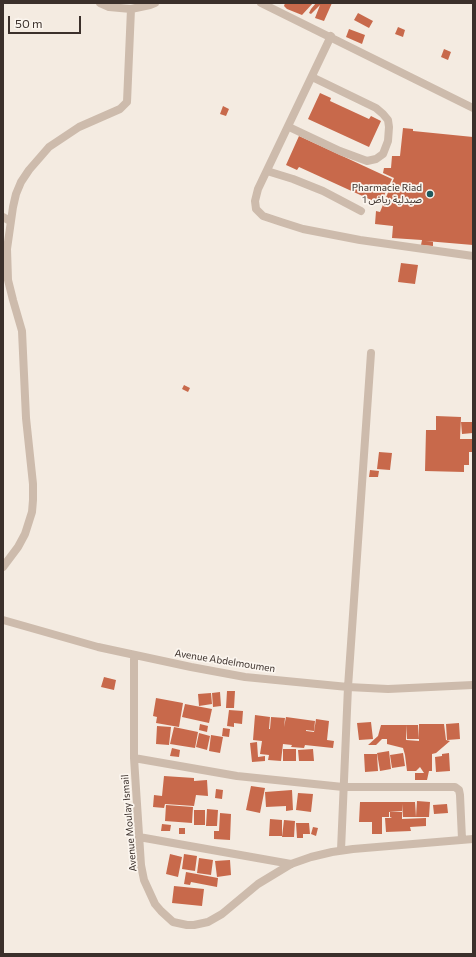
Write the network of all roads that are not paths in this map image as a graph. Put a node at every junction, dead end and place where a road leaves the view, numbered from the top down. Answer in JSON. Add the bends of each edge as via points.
{"nodes":[{"id":1,"x":100,"y":3,"type":"edge"},
{"id":2,"x":155,"y":3,"type":"edge"},
{"id":3,"x":261,"y":3,"type":"edge"},
{"id":4,"x":130,"y":9,"type":"junction"},
{"id":5,"x":331,"y":36,"type":"junction"},
{"id":6,"x":312,"y":78,"type":"junction"},
{"id":7,"x":473,"y":108,"type":"edge"},
{"id":8,"x":288,"y":127,"type":"junction"},
{"id":9,"x":267,"y":171,"type":"junction"},
{"id":10,"x":362,"y":211,"type":"dead end"},
{"id":11,"x":7,"y":219,"type":"edge"},
{"id":12,"x":473,"y":256,"type":"edge"},
{"id":13,"x":371,"y":353,"type":"dead end"},
{"id":14,"x":3,"y":567,"type":"edge"},
{"id":15,"x":3,"y":620,"type":"edge"},
{"id":16,"x":134,"y":655,"type":"junction"},
{"id":17,"x":473,"y":685,"type":"edge"},
{"id":18,"x":348,"y":687,"type":"junction"},
{"id":19,"x":134,"y":758,"type":"junction"},
{"id":20,"x":343,"y":787,"type":"junction"},
{"id":21,"x":139,"y":837,"type":"junction"},
{"id":22,"x":462,"y":839,"type":"junction"},
{"id":23,"x":473,"y":839,"type":"edge"},
{"id":24,"x":341,"y":850,"type":"junction"},
{"id":25,"x":291,"y":864,"type":"junction"}],
"edges":[{"from":1,"to":4,"type":"street","via":[[109,7]]},
{"from":2,"to":4,"type":"street"},
{"from":3,"to":5,"type":"street"},
{"from":4,"to":11,"type":"street","via":[[127,102],[116,111],[74,130],[40,156],[21,182]]},
{"from":5,"to":6,"type":"street"},
{"from":5,"to":7,"type":"street"},
{"from":6,"to":8,"type":"street"},
{"from":6,"to":8,"type":"street","via":[[376,108],[383,114],[388,120],[389,127],[388,141],[383,154],[367,161]]},
{"from":8,"to":9,"type":"street"},
{"from":9,"to":10,"type":"street","via":[[323,191]]},
{"from":9,"to":12,"type":"street","via":[[254,204],[263,216],[303,228],[360,240]]},
{"from":11,"to":14,"type":"street","via":[[8,280],[22,331],[33,500],[26,534]]},
{"from":13,"to":18,"type":"street"},
{"from":15,"to":16,"type":"street","name":"Avenue Abdelmoumen"},
{"from":16,"to":18,"type":"street","name":"Avenue Abdelmoumen","via":[[245,677]]},
{"from":16,"to":19,"type":"street","name":"Avenue Moulay Ismail"},
{"from":17,"to":18,"type":"street","name":"Avenue Abdelmoumen","via":[[388,689]]},
{"from":18,"to":20,"type":"street"},
{"from":19,"to":20,"type":"street","via":[[237,776]]},
{"from":19,"to":21,"type":"street","name":"Avenue Moulay Ismail"},
{"from":20,"to":22,"type":"street","via":[[457,788],[460,795]]},
{"from":20,"to":24,"type":"street"},
{"from":21,"to":25,"type":"street"},
{"from":21,"to":25,"type":"street","name":"Avenue Moulay Ismail","via":[[141,865],[150,894],[169,919],[187,926],[216,918],[252,888]]},
{"from":22,"to":23,"type":"street","name":"Avenue Moulay Ismail"},
{"from":22,"to":24,"type":"street","name":"Avenue Moulay Ismail"},
{"from":24,"to":25,"type":"street","name":"Avenue Moulay Ismail"}]}
